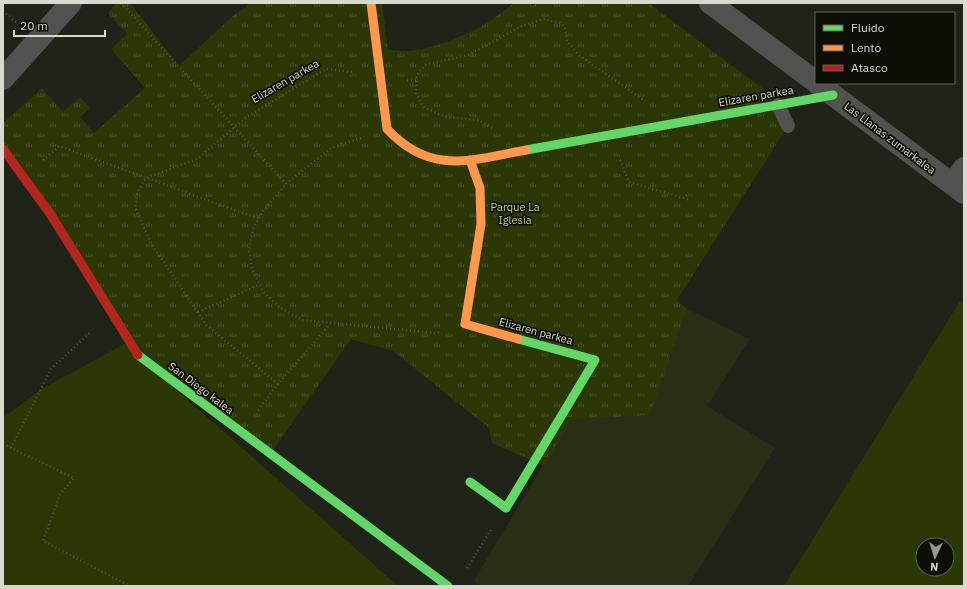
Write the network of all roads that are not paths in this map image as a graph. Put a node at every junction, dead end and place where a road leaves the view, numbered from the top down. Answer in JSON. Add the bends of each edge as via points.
{"nodes":[{"id":1,"x":71,"y":3,"type":"edge"},
{"id":2,"x":371,"y":3,"type":"edge"},
{"id":3,"x":710,"y":3,"type":"edge"},
{"id":4,"x":3,"y":79,"type":"edge"},
{"id":5,"x":815,"y":82,"type":"edge"},
{"id":6,"x":822,"y":87,"type":"edge"},
{"id":7,"x":778,"y":104,"type":"junction"},
{"id":8,"x":788,"y":126,"type":"dead end"},
{"id":9,"x":3,"y":149,"type":"edge"},
{"id":10,"x":470,"y":160,"type":"junction"},
{"id":11,"x":960,"y":181,"type":"edge"},
{"id":12,"x":470,"y":482,"type":"dead end"},
{"id":13,"x":448,"y":586,"type":"edge"}],
"edges":[{"from":1,"to":4,"type":"street"},
{"from":2,"to":10,"type":"street","name":"Elizaren parkea","via":[[387,129],[398,142],[434,160]]},
{"from":3,"to":5,"type":"street","name":"Las Llanas zumarkalea"},
{"from":6,"to":7,"type":"street","name":"Elizaren parkea"},
{"from":6,"to":11,"type":"street","name":"Las Llanas zumarkalea"},
{"from":7,"to":8,"type":"lane"},
{"from":7,"to":10,"type":"street","name":"Elizaren parkea"},
{"from":9,"to":13,"type":"street","name":"San Diego kalea","via":[[51,216],[136,354]]},
{"from":10,"to":12,"type":"street","name":"Elizaren parkea","via":[[480,188],[482,224],[465,324],[595,360],[506,508]]}]}
